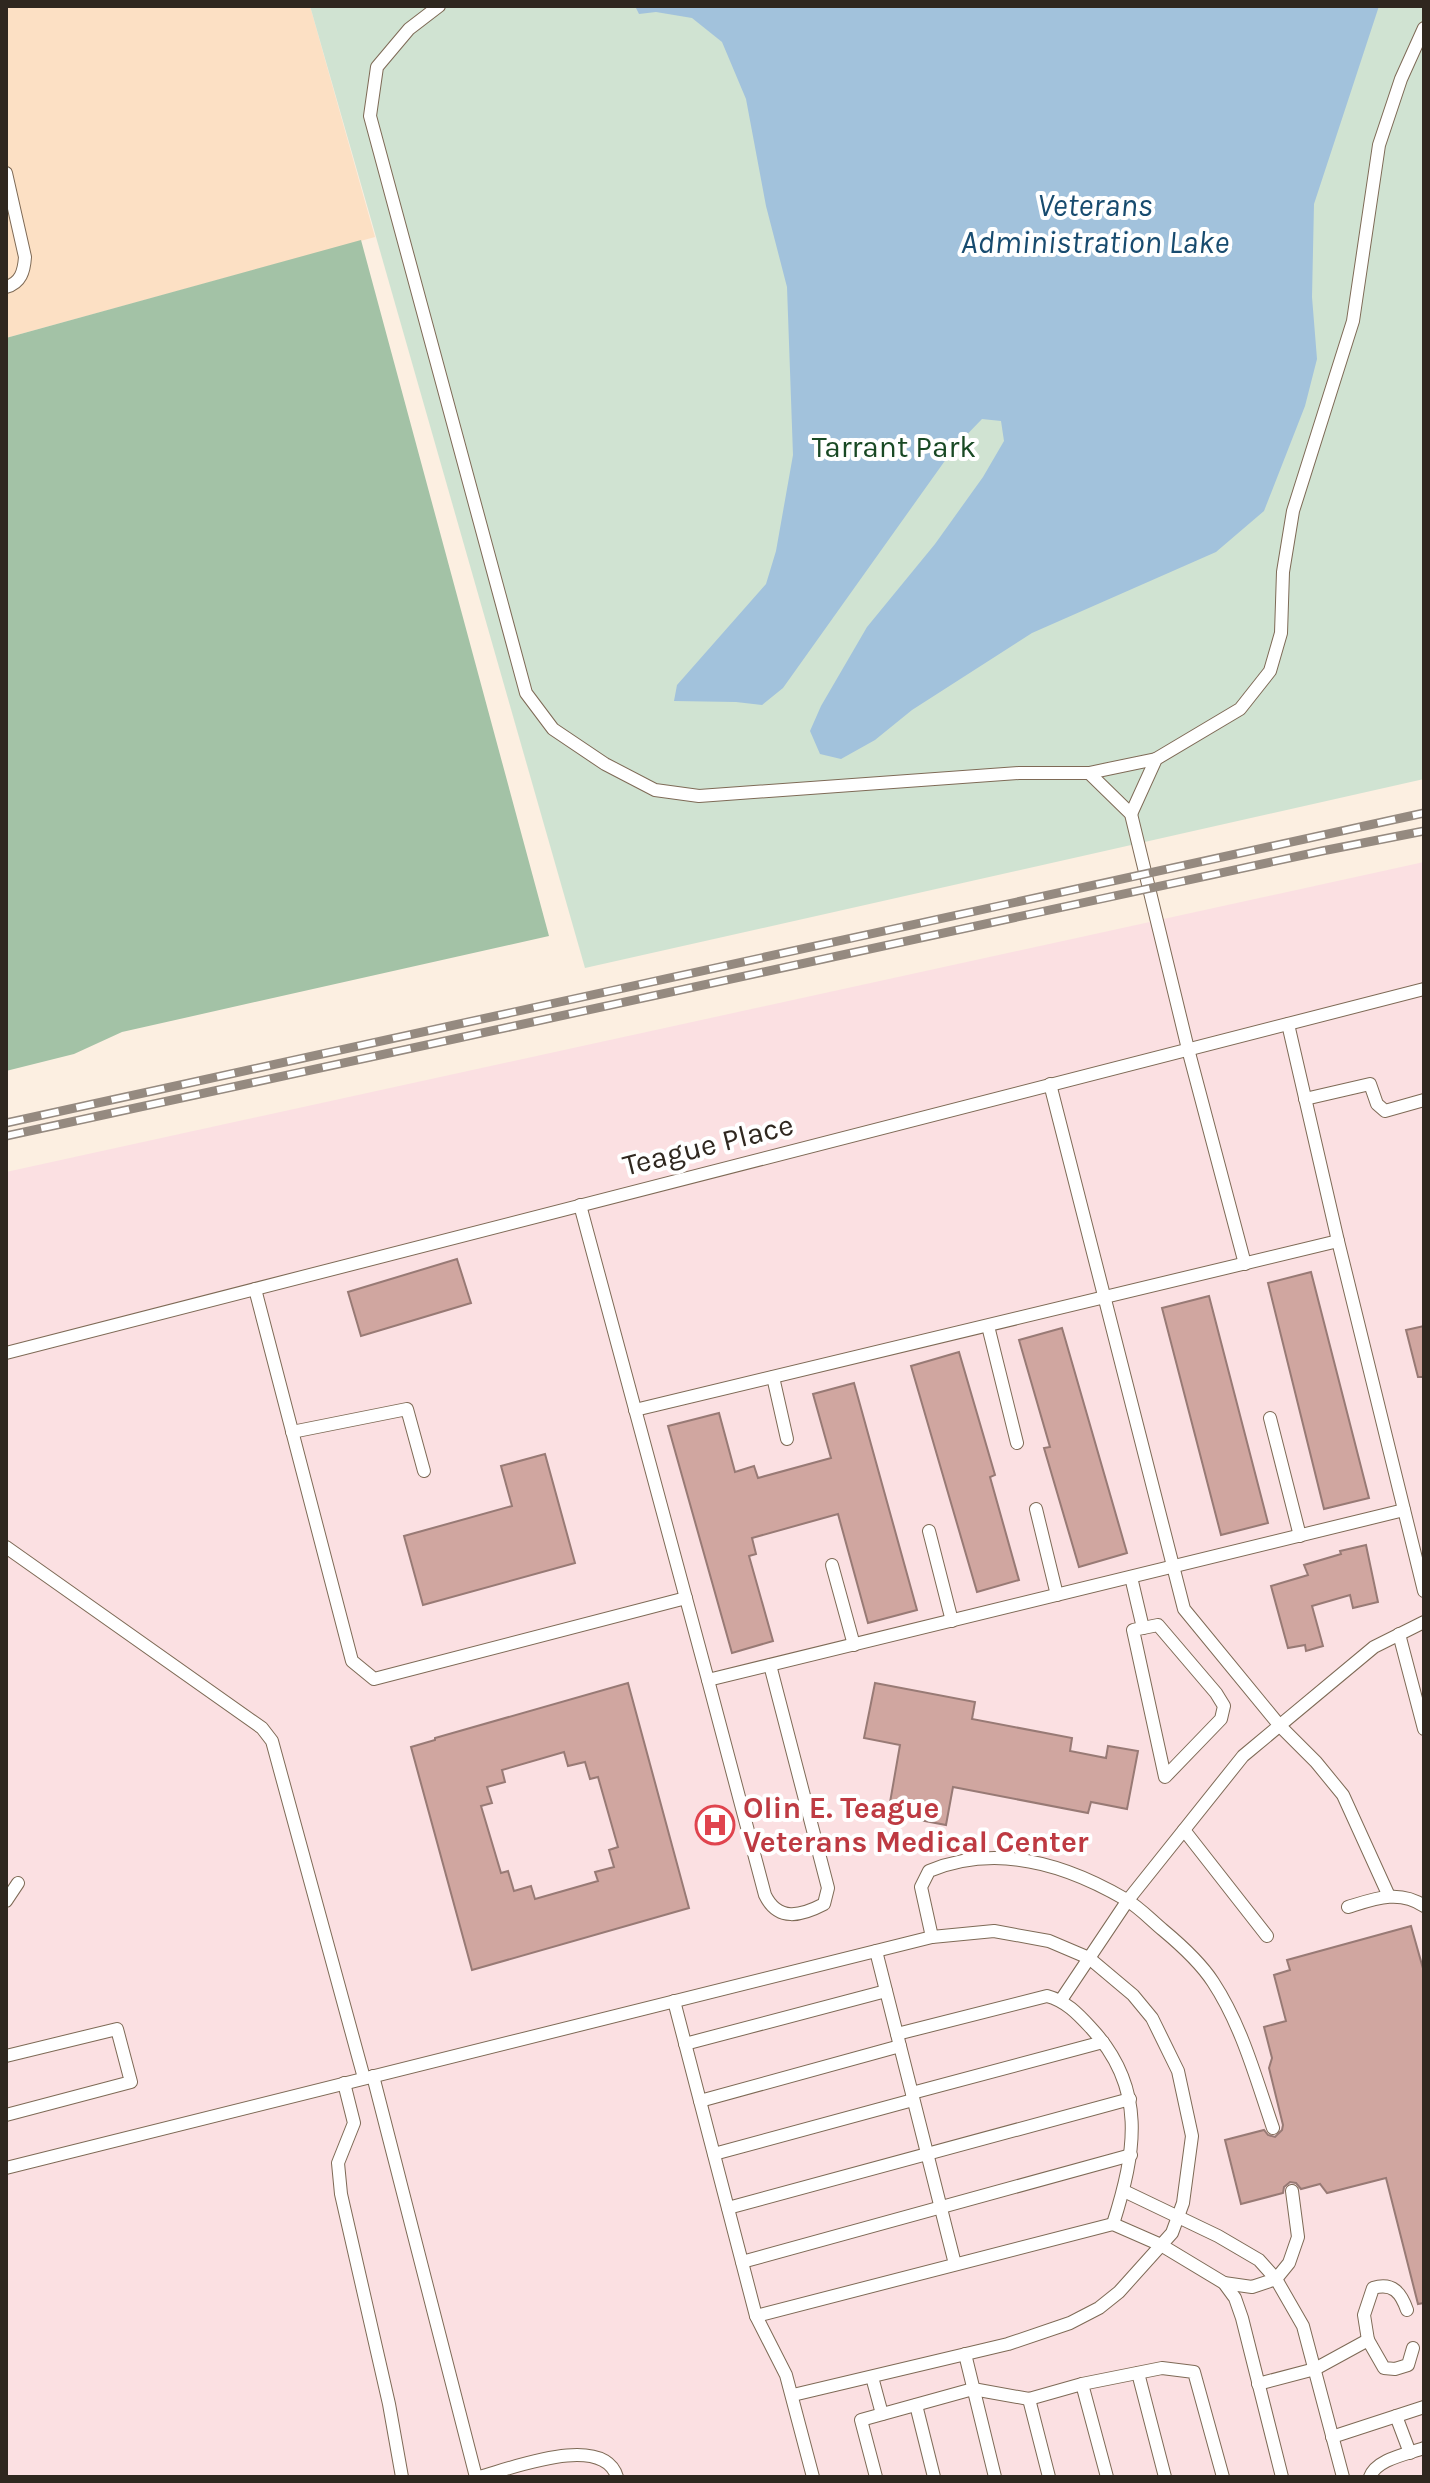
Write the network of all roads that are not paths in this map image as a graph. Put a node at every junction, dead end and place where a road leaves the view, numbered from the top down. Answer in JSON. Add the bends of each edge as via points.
{"nodes":[{"id":1,"x":439,"y":6,"type":"edge"},
{"id":2,"x":1424,"y":28,"type":"edge"},
{"id":3,"x":6,"y":173,"type":"edge"},
{"id":4,"x":6,"y":287,"type":"edge"},
{"id":5,"x":1156,"y":759,"type":"junction"},
{"id":6,"x":1089,"y":773,"type":"junction"},
{"id":7,"x":1131,"y":814,"type":"junction"},
{"id":8,"x":1424,"y":989,"type":"edge"},
{"id":9,"x":1288,"y":1024,"type":"junction"},
{"id":10,"x":1188,"y":1049,"type":"junction"},
{"id":11,"x":1050,"y":1084,"type":"junction"},
{"id":12,"x":1305,"y":1099,"type":"junction"},
{"id":13,"x":1424,"y":1100,"type":"edge"},
{"id":14,"x":580,"y":1205,"type":"junction"},
{"id":15,"x":1338,"y":1241,"type":"junction"},
{"id":16,"x":1245,"y":1264,"type":"junction"},
{"id":17,"x":255,"y":1289,"type":"junction"},
{"id":18,"x":1106,"y":1298,"type":"junction"},
{"id":19,"x":988,"y":1326,"type":"junction"},
{"id":20,"x":6,"y":1353,"type":"edge"},
{"id":21,"x":773,"y":1377,"type":"junction"},
{"id":22,"x":635,"y":1410,"type":"junction"},
{"id":23,"x":1270,"y":1418,"type":"dead end"},
{"id":24,"x":292,"y":1432,"type":"junction"},
{"id":25,"x":787,"y":1439,"type":"dead end"},
{"id":26,"x":1017,"y":1443,"type":"dead end"},
{"id":27,"x":424,"y":1471,"type":"dead end"},
{"id":28,"x":1036,"y":1509,"type":"dead end"},
{"id":29,"x":1404,"y":1510,"type":"junction"},
{"id":30,"x":929,"y":1531,"type":"dead end"},
{"id":31,"x":1300,"y":1536,"type":"junction"},
{"id":32,"x":6,"y":1547,"type":"edge"},
{"id":33,"x":832,"y":1565,"type":"dead end"},
{"id":34,"x":1173,"y":1567,"type":"junction"},
{"id":35,"x":1131,"y":1577,"type":"junction"},
{"id":36,"x":1424,"y":1591,"type":"edge"},
{"id":37,"x":1057,"y":1595,"type":"junction"},
{"id":38,"x":686,"y":1598,"type":"junction"},
{"id":39,"x":952,"y":1621,"type":"junction"},
{"id":40,"x":1424,"y":1622,"type":"edge"},
{"id":41,"x":1143,"y":1628,"type":"junction"},
{"id":42,"x":1399,"y":1634,"type":"junction"},
{"id":43,"x":854,"y":1645,"type":"junction"},
{"id":44,"x":770,"y":1665,"type":"junction"},
{"id":45,"x":708,"y":1680,"type":"junction"},
{"id":46,"x":1280,"y":1726,"type":"junction"},
{"id":47,"x":1424,"y":1729,"type":"edge"},
{"id":48,"x":1184,"y":1830,"type":"junction"},
{"id":49,"x":18,"y":1883,"type":"dead end"},
{"id":50,"x":1388,"y":1894,"type":"junction"},
{"id":51,"x":1128,"y":1900,"type":"junction"},
{"id":52,"x":6,"y":1901,"type":"edge"},
{"id":53,"x":1424,"y":1906,"type":"edge"},
{"id":54,"x":1348,"y":1907,"type":"dead end"},
{"id":55,"x":1267,"y":1936,"type":"dead end"},
{"id":56,"x":932,"y":1937,"type":"junction"},
{"id":57,"x":876,"y":1951,"type":"junction"},
{"id":58,"x":1089,"y":1958,"type":"junction"},
{"id":59,"x":886,"y":1991,"type":"junction"},
{"id":60,"x":1061,"y":2000,"type":"junction"},
{"id":61,"x":674,"y":2001,"type":"junction"},
{"id":62,"x":898,"y":2040,"type":"junction"},
{"id":63,"x":1103,"y":2042,"type":"junction"},
{"id":64,"x":685,"y":2044,"type":"junction"},
{"id":65,"x":6,"y":2056,"type":"edge"},
{"id":66,"x":368,"y":2077,"type":"junction"},
{"id":67,"x":344,"y":2083,"type":"junction"},
{"id":68,"x":912,"y":2096,"type":"junction"},
{"id":69,"x":1130,"y":2099,"type":"junction"},
{"id":70,"x":700,"y":2101,"type":"junction"},
{"id":71,"x":6,"y":2115,"type":"edge"},
{"id":72,"x":1273,"y":2128,"type":"dead end"},
{"id":73,"x":714,"y":2154,"type":"junction"},
{"id":74,"x":927,"y":2154,"type":"junction"},
{"id":75,"x":1131,"y":2155,"type":"junction"},
{"id":76,"x":6,"y":2168,"type":"edge"},
{"id":77,"x":1124,"y":2191,"type":"junction"},
{"id":78,"x":1292,"y":2191,"type":"dead end"},
{"id":79,"x":941,"y":2207,"type":"junction"},
{"id":80,"x":728,"y":2208,"type":"junction"},
{"id":81,"x":1178,"y":2215,"type":"junction"},
{"id":82,"x":1113,"y":2224,"type":"junction"},
{"id":83,"x":1161,"y":2245,"type":"junction"},
{"id":84,"x":742,"y":2262,"type":"junction"},
{"id":85,"x":955,"y":2264,"type":"junction"},
{"id":86,"x":1276,"y":2279,"type":"junction"},
{"id":87,"x":1224,"y":2283,"type":"junction"},
{"id":88,"x":1407,"y":2310,"type":"dead end"},
{"id":89,"x":756,"y":2316,"type":"junction"},
{"id":90,"x":1368,"y":2340,"type":"junction"},
{"id":91,"x":1413,"y":2348,"type":"dead end"},
{"id":92,"x":965,"y":2354,"type":"junction"},
{"id":93,"x":1315,"y":2369,"type":"junction"},
{"id":94,"x":1138,"y":2373,"type":"junction"},
{"id":95,"x":872,"y":2377,"type":"junction"},
{"id":96,"x":1082,"y":2384,"type":"junction"},
{"id":97,"x":1258,"y":2384,"type":"junction"},
{"id":98,"x":973,"y":2389,"type":"junction"},
{"id":99,"x":793,"y":2395,"type":"junction"},
{"id":100,"x":1029,"y":2399,"type":"junction"},
{"id":101,"x":916,"y":2405,"type":"junction"},
{"id":102,"x":1424,"y":2407,"type":"edge"},
{"id":103,"x":882,"y":2414,"type":"junction"},
{"id":104,"x":1396,"y":2416,"type":"junction"},
{"id":105,"x":1332,"y":2437,"type":"junction"},
{"id":106,"x":1424,"y":2448,"type":"edge"},
{"id":107,"x":1410,"y":2453,"type":"junction"},
{"id":108,"x":522,"y":2472,"type":"edge"},
{"id":109,"x":402,"y":2477,"type":"edge"},
{"id":110,"x":478,"y":2477,"type":"edge"},
{"id":111,"x":617,"y":2477,"type":"edge"},
{"id":112,"x":813,"y":2477,"type":"edge"},
{"id":113,"x":876,"y":2477,"type":"edge"},
{"id":114,"x":934,"y":2477,"type":"edge"},
{"id":115,"x":995,"y":2477,"type":"edge"},
{"id":116,"x":1049,"y":2477,"type":"edge"},
{"id":117,"x":1107,"y":2477,"type":"edge"},
{"id":118,"x":1165,"y":2477,"type":"edge"},
{"id":119,"x":1223,"y":2477,"type":"edge"},
{"id":120,"x":1282,"y":2477,"type":"edge"},
{"id":121,"x":1343,"y":2477,"type":"edge"},
{"id":122,"x":1370,"y":2477,"type":"edge"}],
"edges":[{"from":1,"to":6,"type":"lane","via":[[409,29],[377,67],[370,116],[526,693],[553,729],[655,790],[699,796],[1019,773]]},
{"from":2,"to":5,"type":"lane","via":[[1379,145],[1353,321],[1293,511],[1281,633],[1270,671],[1240,709]]},
{"from":3,"to":4,"type":"lane","via":[[25,269]]},
{"from":5,"to":6,"type":"lane"},
{"from":5,"to":7,"type":"lane"},
{"from":6,"to":7,"type":"lane"},
{"from":7,"to":10,"type":"lane"},
{"from":8,"to":9,"type":"lane","name":"Teague Place"},
{"from":9,"to":10,"type":"lane","name":"Teague Place"},
{"from":9,"to":12,"type":"lane"},
{"from":10,"to":11,"type":"lane","name":"Teague Place"},
{"from":10,"to":16,"type":"lane"},
{"from":11,"to":14,"type":"lane","name":"Teague Place"},
{"from":11,"to":18,"type":"lane"},
{"from":12,"to":13,"type":"lane","via":[[1370,1084],[1385,1111]]},
{"from":12,"to":15,"type":"lane"},
{"from":14,"to":17,"type":"lane","name":"Teague Place"},
{"from":14,"to":22,"type":"lane"},
{"from":15,"to":16,"type":"lane"},
{"from":15,"to":29,"type":"lane"},
{"from":16,"to":18,"type":"lane"},
{"from":17,"to":20,"type":"lane","name":"Teague Place"},
{"from":17,"to":24,"type":"lane"},
{"from":18,"to":19,"type":"lane"},
{"from":18,"to":34,"type":"lane"},
{"from":19,"to":21,"type":"lane"},
{"from":19,"to":26,"type":"lane"},
{"from":21,"to":22,"type":"lane"},
{"from":21,"to":25,"type":"lane"},
{"from":22,"to":38,"type":"lane"},
{"from":23,"to":31,"type":"lane"},
{"from":24,"to":27,"type":"lane","via":[[407,1409]]},
{"from":24,"to":38,"type":"lane","via":[[352,1661],[374,1679]]},
{"from":28,"to":37,"type":"lane"},
{"from":29,"to":31,"type":"lane"},
{"from":29,"to":36,"type":"lane"},
{"from":30,"to":39,"type":"lane"},
{"from":31,"to":34,"type":"lane"},
{"from":32,"to":66,"type":"lane","via":[[262,1728],[272,1741]]},
{"from":33,"to":43,"type":"lane"},
{"from":34,"to":35,"type":"lane"},
{"from":34,"to":46,"type":"lane","via":[[1184,1609]]},
{"from":35,"to":37,"type":"lane"},
{"from":35,"to":41,"type":"lane"},
{"from":37,"to":39,"type":"lane"},
{"from":38,"to":45,"type":"lane"},
{"from":39,"to":43,"type":"lane"},
{"from":40,"to":42,"type":"lane"},
{"from":41,"to":41,"type":"lane","via":[[1133,1630],[1165,1777],[1221,1719],[1224,1706],[1158,1625]]},
{"from":42,"to":46,"type":"lane","via":[[1374,1647]]},
{"from":42,"to":47,"type":"lane"},
{"from":43,"to":44,"type":"lane"},
{"from":44,"to":45,"type":"lane"},
{"from":44,"to":45,"type":"lane","via":[[828,1888],[824,1904],[812,1910],[785,1915],[775,1911],[765,1895]]},
{"from":46,"to":48,"type":"lane","via":[[1243,1756]]},
{"from":46,"to":50,"type":"lane","via":[[1343,1795]]},
{"from":48,"to":51,"type":"lane"},
{"from":48,"to":55,"type":"lane"},
{"from":49,"to":52,"type":"lane"},
{"from":50,"to":53,"type":"lane"},
{"from":50,"to":54,"type":"lane"},
{"from":51,"to":56,"type":"lane","via":[[1067,1870],[1004,1857],[955,1860],[929,1871],[921,1887]]},
{"from":51,"to":58,"type":"lane"},
{"from":51,"to":72,"type":"lane","via":[[1184,1947],[1213,1981],[1235,2023]]},
{"from":56,"to":57,"type":"lane"},
{"from":56,"to":58,"type":"lane","via":[[994,1931],[1049,1941]]},
{"from":57,"to":59,"type":"lane"},
{"from":57,"to":61,"type":"lane"},
{"from":58,"to":60,"type":"lane"},
{"from":58,"to":81,"type":"lane","via":[[1152,2018],[1178,2071],[1192,2136]]},
{"from":59,"to":62,"type":"lane"},
{"from":59,"to":64,"type":"lane"},
{"from":60,"to":62,"type":"lane","via":[[1047,1996]]},
{"from":60,"to":63,"type":"lane"},
{"from":61,"to":64,"type":"lane"},
{"from":61,"to":66,"type":"lane"},
{"from":62,"to":68,"type":"lane"},
{"from":62,"to":70,"type":"lane"},
{"from":63,"to":68,"type":"lane"},
{"from":63,"to":69,"type":"lane"},
{"from":64,"to":70,"type":"lane"},
{"from":65,"to":71,"type":"lane","via":[[117,2029],[131,2082]]},
{"from":66,"to":67,"type":"lane"},
{"from":66,"to":110,"type":"lane"},
{"from":67,"to":76,"type":"lane"},
{"from":67,"to":109,"type":"lane","via":[[354,2123],[338,2163],[341,2194]]},
{"from":68,"to":73,"type":"lane"},
{"from":68,"to":74,"type":"lane"},
{"from":69,"to":74,"type":"lane"},
{"from":69,"to":75,"type":"lane"},
{"from":70,"to":73,"type":"lane"},
{"from":73,"to":80,"type":"lane"},
{"from":74,"to":79,"type":"lane"},
{"from":74,"to":80,"type":"lane"},
{"from":75,"to":77,"type":"lane"},
{"from":75,"to":79,"type":"lane"},
{"from":77,"to":81,"type":"lane"},
{"from":77,"to":82,"type":"lane"},
{"from":78,"to":86,"type":"lane","via":[[1298,2237],[1289,2263]]},
{"from":79,"to":84,"type":"lane"},
{"from":79,"to":85,"type":"lane"},
{"from":80,"to":84,"type":"lane"},
{"from":81,"to":83,"type":"lane"},
{"from":81,"to":86,"type":"lane","via":[[1259,2260]]},
{"from":82,"to":83,"type":"lane"},
{"from":82,"to":85,"type":"lane"},
{"from":83,"to":87,"type":"lane"},
{"from":83,"to":92,"type":"lane","via":[[1099,2308],[1039,2335]]},
{"from":84,"to":89,"type":"lane"},
{"from":85,"to":89,"type":"lane"},
{"from":86,"to":87,"type":"lane","via":[[1252,2287]]},
{"from":86,"to":93,"type":"lane","via":[[1303,2326]]},
{"from":87,"to":97,"type":"lane","via":[[1242,2318]]},
{"from":88,"to":90,"type":"lane","via":[[1393,2287],[1373,2288],[1364,2315]]},
{"from":89,"to":99,"type":"lane"},
{"from":90,"to":91,"type":"lane","via":[[1384,2368],[1408,2365]]},
{"from":90,"to":93,"type":"lane"},
{"from":92,"to":95,"type":"lane"},
{"from":92,"to":98,"type":"lane"},
{"from":93,"to":97,"type":"lane"},
{"from":93,"to":105,"type":"lane"},
{"from":94,"to":96,"type":"lane"},
{"from":94,"to":118,"type":"lane"},
{"from":94,"to":119,"type":"lane","via":[[1162,2368],[1194,2372]]},
{"from":95,"to":99,"type":"lane"},
{"from":95,"to":103,"type":"lane"},
{"from":96,"to":100,"type":"lane"},
{"from":96,"to":117,"type":"lane"},
{"from":97,"to":120,"type":"lane"},
{"from":98,"to":100,"type":"lane"},
{"from":98,"to":101,"type":"lane"},
{"from":98,"to":115,"type":"lane"},
{"from":99,"to":112,"type":"lane"},
{"from":100,"to":116,"type":"lane"},
{"from":101,"to":103,"type":"lane"},
{"from":101,"to":114,"type":"lane"},
{"from":102,"to":104,"type":"lane"},
{"from":103,"to":113,"type":"lane","via":[[861,2420]]},
{"from":104,"to":105,"type":"lane"},
{"from":104,"to":107,"type":"lane"},
{"from":105,"to":121,"type":"lane"},
{"from":106,"to":107,"type":"lane"},
{"from":107,"to":122,"type":"lane","via":[[1378,2465]]},
{"from":108,"to":110,"type":"lane"},
{"from":108,"to":111,"type":"lane","via":[[570,2454],[597,2457]]}]}
